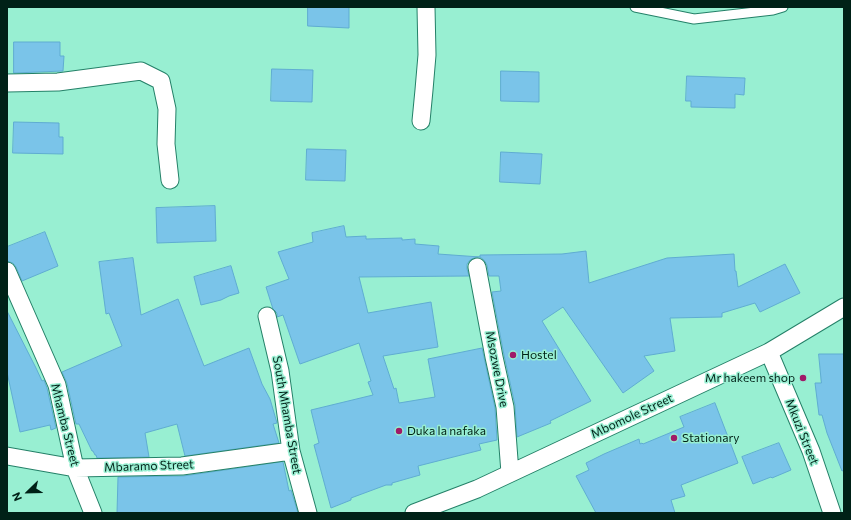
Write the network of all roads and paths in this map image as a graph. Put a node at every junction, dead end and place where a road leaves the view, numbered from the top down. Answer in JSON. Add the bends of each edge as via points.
{"nodes":[{"id":1,"x":426,"y":7,"type":"edge"},
{"id":2,"x":635,"y":7,"type":"edge"},
{"id":3,"x":783,"y":7,"type":"edge"},
{"id":4,"x":7,"y":83,"type":"edge"},
{"id":5,"x":421,"y":121,"type":"dead end"},
{"id":6,"x":170,"y":180,"type":"dead end"},
{"id":7,"x":478,"y":266,"type":"dead end"},
{"id":8,"x":7,"y":271,"type":"edge"},
{"id":9,"x":844,"y":307,"type":"edge"},
{"id":10,"x":267,"y":316,"type":"dead end"},
{"id":11,"x":769,"y":352,"type":"junction"},
{"id":12,"x":291,"y":451,"type":"junction"},
{"id":13,"x":7,"y":456,"type":"edge"},
{"id":14,"x":75,"y":468,"type":"junction"},
{"id":15,"x":510,"y":473,"type":"junction"},
{"id":16,"x":93,"y":513,"type":"edge"},
{"id":17,"x":308,"y":513,"type":"edge"},
{"id":18,"x":414,"y":513,"type":"edge"},
{"id":19,"x":832,"y":513,"type":"edge"}],
"edges":[{"from":1,"to":5,"type":"street","via":[[427,55]]},
{"from":2,"to":3,"type":"lane","via":[[694,19]]},
{"from":4,"to":6,"type":"street","via":[[58,82],[142,71],[161,81],[167,109],[166,144]]},
{"from":7,"to":15,"type":"street","name":"Msozwe Drive","via":[[505,407]]},
{"from":8,"to":14,"type":"street","name":"Mhamba Street","via":[[57,385]]},
{"from":9,"to":11,"type":"street","name":"Mbomole Street"},
{"from":10,"to":12,"type":"street","name":"South Mhamba Street","via":[[280,371]]},
{"from":11,"to":15,"type":"street","name":"Mbomole Street"},
{"from":11,"to":19,"type":"street","name":"Mkuzi Street","via":[[811,451]]},
{"from":12,"to":14,"type":"street","name":"Mbaramo Street","via":[[182,466]]},
{"from":12,"to":17,"type":"street","name":"South Mhamba Street"},
{"from":13,"to":14,"type":"street","name":"Mbaramo Street"},
{"from":14,"to":16,"type":"street","name":"Mhamba Street"},
{"from":15,"to":18,"type":"street","name":"Mbomole Street","via":[[477,489]]}]}
